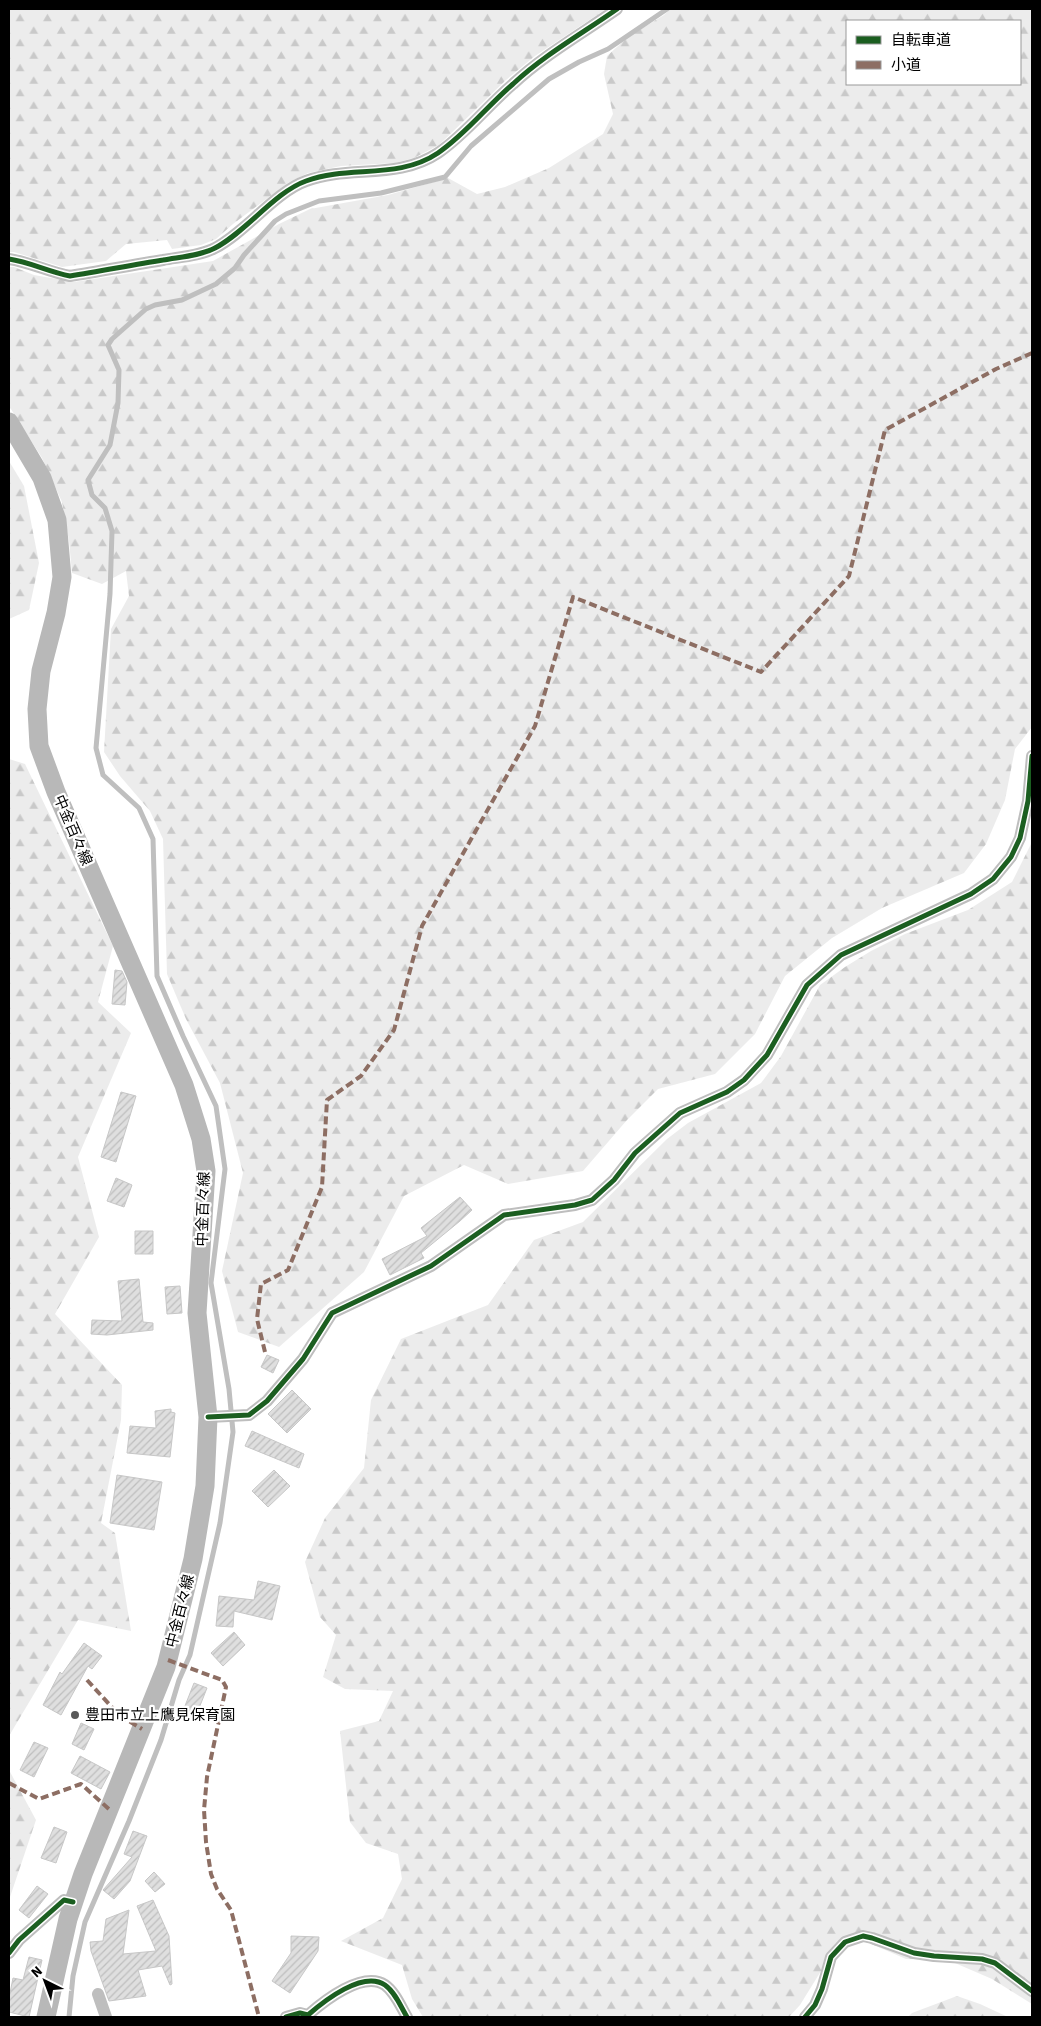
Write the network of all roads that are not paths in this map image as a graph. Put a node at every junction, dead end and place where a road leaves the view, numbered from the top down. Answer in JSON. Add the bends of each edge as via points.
{"nodes":[{"id":1,"x":617,"y":9,"type":"edge"},
{"id":2,"x":9,"y":259,"type":"edge"},
{"id":3,"x":9,"y":422,"type":"edge"},
{"id":4,"x":1032,"y":756,"type":"edge"},
{"id":5,"x":213,"y":1417,"type":"junction"},
{"id":6,"x":73,"y":1902,"type":"junction"},
{"id":7,"x":9,"y":1953,"type":"edge"},
{"id":8,"x":1032,"y":1991,"type":"edge"},
{"id":9,"x":98,"y":1994,"type":"dead end"},
{"id":10,"x":46,"y":2017,"type":"edge"},
{"id":11,"x":106,"y":2017,"type":"edge"},
{"id":12,"x":286,"y":2017,"type":"edge"},
{"id":13,"x":407,"y":2017,"type":"edge"},
{"id":14,"x":805,"y":2017,"type":"edge"}],
"edges":[{"from":1,"to":2,"type":"street","via":[[523,75],[437,154],[423,162],[390,170],[337,173],[304,181],[213,249],[70,276]]},
{"from":3,"to":5,"type":"main road","name":"中金百々線","via":[[42,478],[57,520],[62,577],[41,671],[36,709],[39,746],[184,1085],[201,1139],[206,1171],[197,1313]]},
{"from":4,"to":5,"type":"street","via":[[1027,810],[1020,838],[1011,857],[994,878],[972,894],[841,956],[808,986],[767,1055],[744,1080],[728,1092],[680,1112],[635,1153],[614,1180],[592,1200],[504,1215],[431,1266],[332,1312],[303,1358],[267,1401],[249,1415]]},
{"from":5,"to":6,"type":"main road","name":"中金百々線","via":[[193,1559],[166,1667]]},
{"from":6,"to":7,"type":"street","via":[[64,1900]]},
{"from":6,"to":10,"type":"main road","name":"中金百々線"},
{"from":8,"to":14,"type":"street","via":[[995,1963],[914,1952],[863,1936],[845,1942],[831,1957],[822,1989]]},
{"from":9,"to":11,"type":"street"},
{"from":12,"to":13,"type":"street","via":[[300,2013],[308,2015],[336,1994],[362,1981],[384,1984]]}]}
